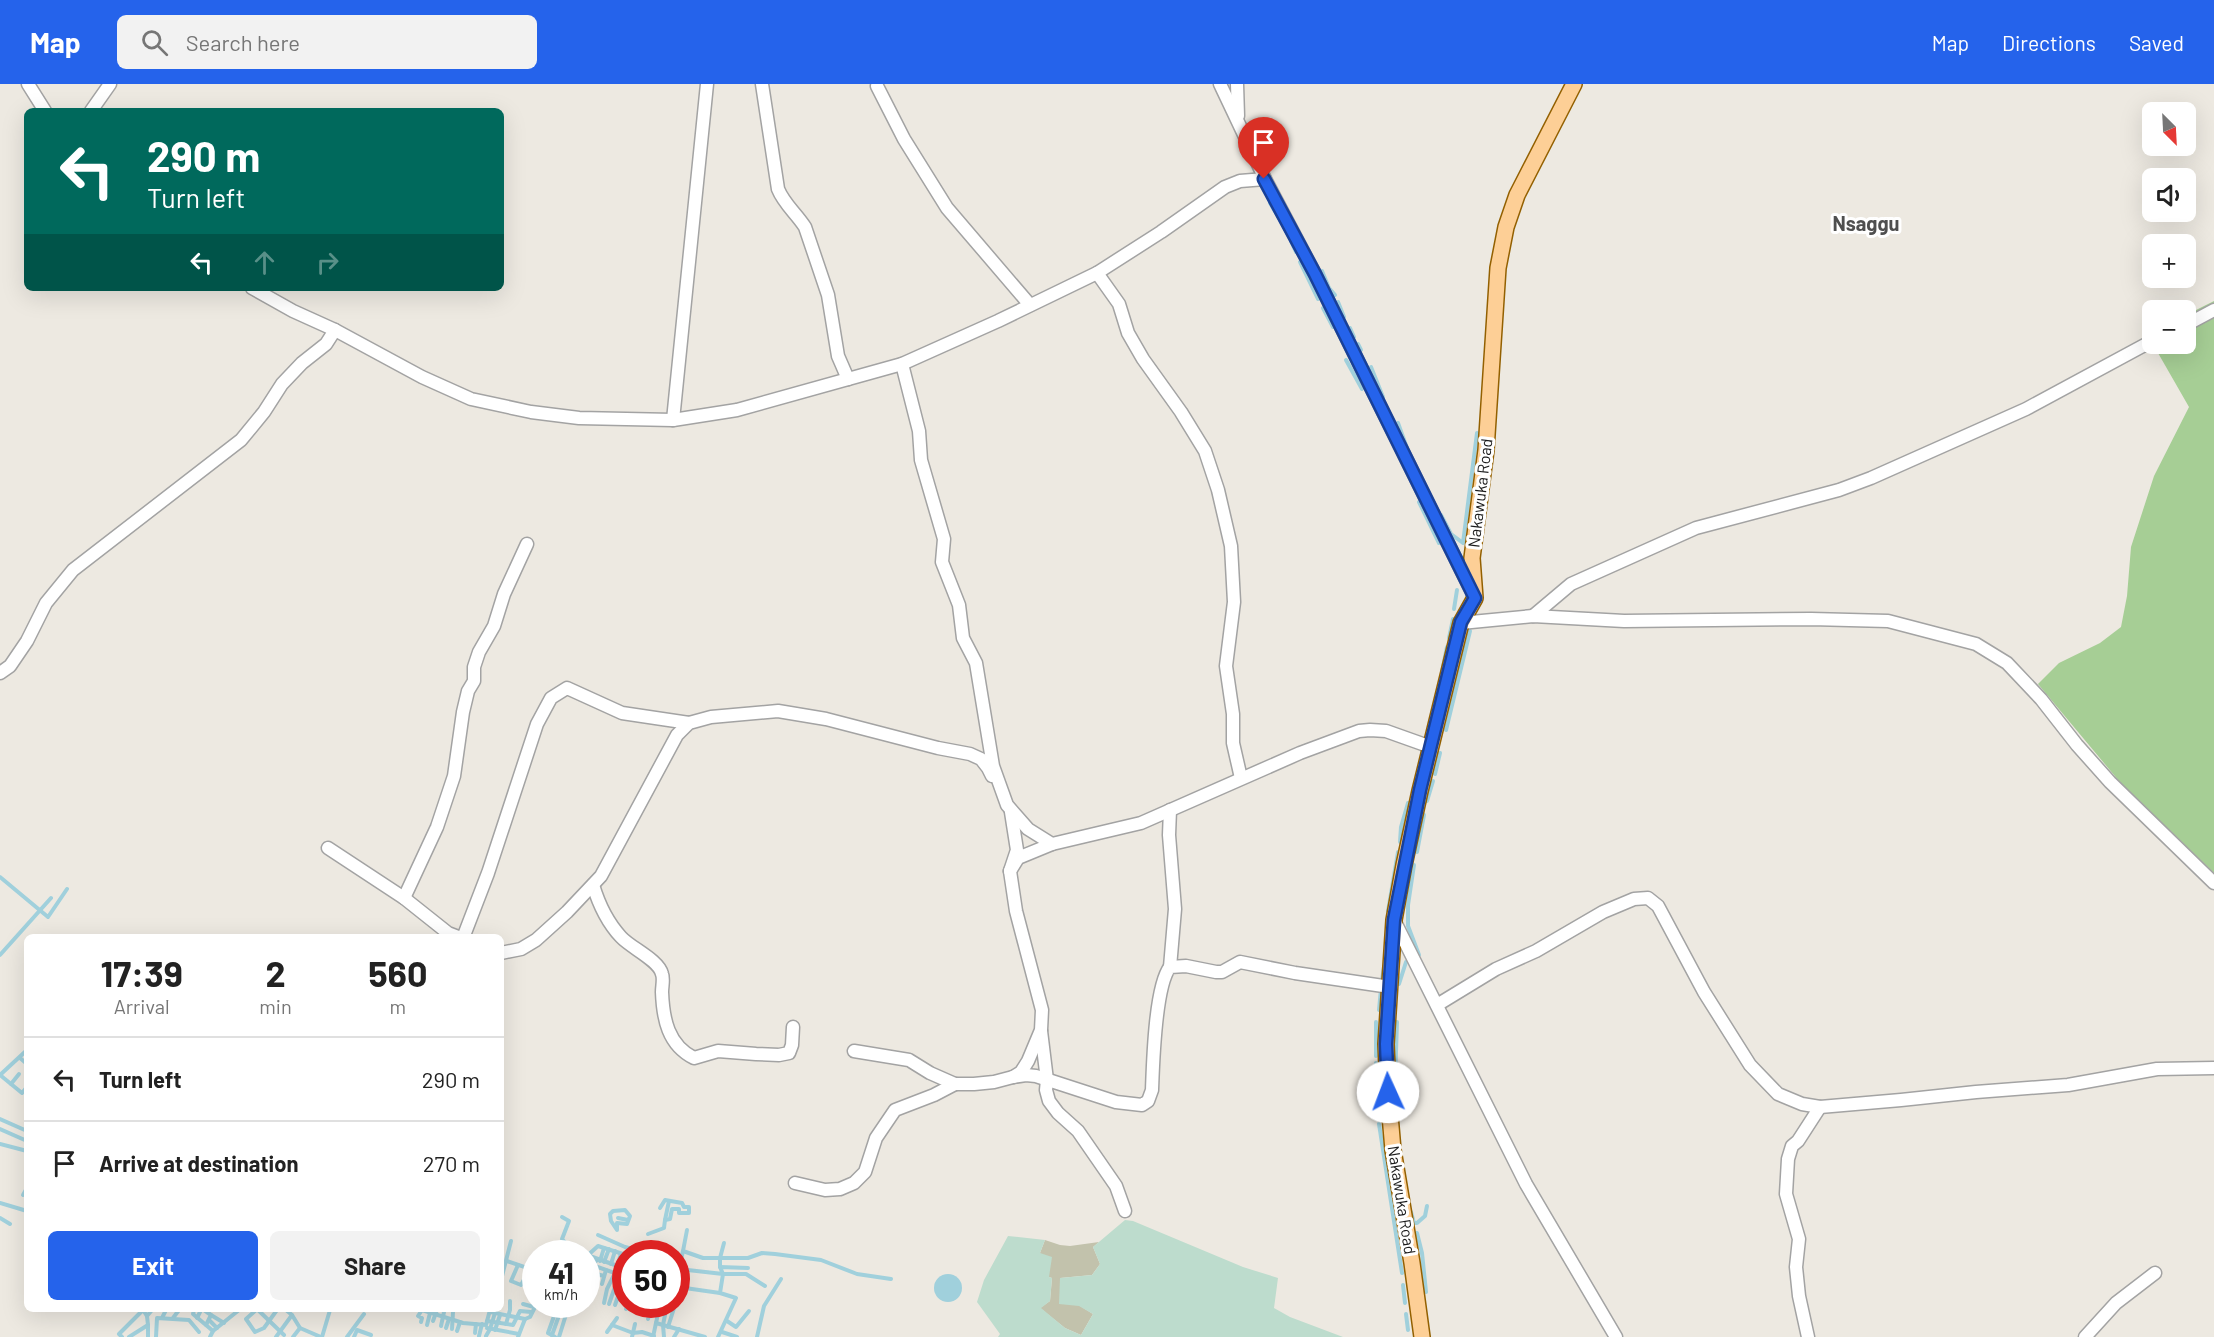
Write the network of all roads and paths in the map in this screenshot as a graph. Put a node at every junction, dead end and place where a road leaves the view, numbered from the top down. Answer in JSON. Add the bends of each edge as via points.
{"nodes":[{"id":1,"x":28,"y":84,"type":"edge"},
{"id":2,"x":110,"y":84,"type":"edge"},
{"id":3,"x":707,"y":84,"type":"edge"},
{"id":4,"x":762,"y":84,"type":"edge"},
{"id":5,"x":1220,"y":84,"type":"edge"},
{"id":6,"x":1237,"y":84,"type":"edge"},
{"id":7,"x":1574,"y":84,"type":"edge"},
{"id":8,"x":877,"y":86,"type":"dead end"},
{"id":9,"x":43,"y":108,"type":"edge"},
{"id":10,"x":93,"y":108,"type":"edge"},
{"id":11,"x":1238,"y":120,"type":"junction"},
{"id":12,"x":1264,"y":179,"type":"junction"},
{"id":13,"x":1240,"y":181,"type":"junction"},
{"id":14,"x":1280,"y":208,"type":"junction"},
{"id":15,"x":1097,"y":273,"type":"junction"},
{"id":16,"x":262,"y":291,"type":"edge"},
{"id":17,"x":1030,"y":305,"type":"junction"},
{"id":18,"x":2214,"y":310,"type":"edge"},
{"id":19,"x":2196,"y":319,"type":"edge"},
{"id":20,"x":335,"y":330,"type":"junction"},
{"id":21,"x":2142,"y":346,"type":"edge"},
{"id":22,"x":902,"y":364,"type":"junction"},
{"id":23,"x":848,"y":379,"type":"junction"},
{"id":24,"x":673,"y":420,"type":"junction"},
{"id":25,"x":526,"y":544,"type":"dead end"},
{"id":26,"x":1475,"y":598,"type":"junction"},
{"id":27,"x":1533,"y":616,"type":"junction"},
{"id":28,"x":1461,"y":622,"type":"junction"},
{"id":29,"x":0,"y":673,"type":"edge"},
{"id":30,"x":689,"y":723,"type":"junction"},
{"id":31,"x":1431,"y":747,"type":"junction"},
{"id":32,"x":1241,"y":778,"type":"junction"},
{"id":33,"x":1007,"y":805,"type":"junction"},
{"id":34,"x":1170,"y":810,"type":"junction"},
{"id":35,"x":1052,"y":844,"type":"junction"},
{"id":36,"x":328,"y":848,"type":"dead end"},
{"id":37,"x":1010,"y":871,"type":"junction"},
{"id":38,"x":2214,"y":883,"type":"edge"},
{"id":39,"x":593,"y":885,"type":"junction"},
{"id":40,"x":404,"y":898,"type":"junction"},
{"id":41,"x":573,"y":906,"type":"junction"},
{"id":42,"x":600,"y":908,"type":"junction"},
{"id":43,"x":1394,"y":920,"type":"junction"},
{"id":44,"x":451,"y":934,"type":"edge"},
{"id":45,"x":464,"y":934,"type":"edge"},
{"id":46,"x":504,"y":952,"type":"edge"},
{"id":47,"x":1170,"y":967,"type":"junction"},
{"id":48,"x":1390,"y":987,"type":"junction"},
{"id":49,"x":1437,"y":1005,"type":"junction"},
{"id":50,"x":793,"y":1027,"type":"dead end"},
{"id":51,"x":1041,"y":1030,"type":"junction"},
{"id":52,"x":854,"y":1051,"type":"dead end"},
{"id":53,"x":2214,"y":1068,"type":"edge"},
{"id":54,"x":1013,"y":1077,"type":"junction"},
{"id":55,"x":1047,"y":1080,"type":"junction"},
{"id":56,"x":955,"y":1084,"type":"junction"},
{"id":57,"x":1820,"y":1107,"type":"junction"},
{"id":58,"x":795,"y":1184,"type":"dead end"},
{"id":59,"x":1125,"y":1211,"type":"dead end"},
{"id":60,"x":2155,"y":1273,"type":"dead end"},
{"id":61,"x":1422,"y":1337,"type":"edge"},
{"id":62,"x":1616,"y":1337,"type":"edge"},
{"id":63,"x":1808,"y":1337,"type":"edge"},
{"id":64,"x":2085,"y":1337,"type":"edge"}],
"edges":[{"from":1,"to":9,"type":"street"},
{"from":2,"to":10,"type":"street"},
{"from":3,"to":24,"type":"street"},
{"from":4,"to":23,"type":"street","via":[[777,189],[805,226],[828,295],[838,356]]},
{"from":5,"to":11,"type":"street"},
{"from":6,"to":11,"type":"street"},
{"from":7,"to":26,"type":"main road","name":"Nakawuka Road","via":[[1517,195],[1506,226],[1497,279],[1486,450],[1472,558]]},
{"from":8,"to":17,"type":"street","via":[[947,208]]},
{"from":11,"to":12,"type":"street"},
{"from":12,"to":13,"type":"street"},
{"from":12,"to":14,"type":"street"},
{"from":13,"to":14,"type":"street","via":[[1260,186]]},
{"from":13,"to":15,"type":"street","via":[[1225,187]]},
{"from":14,"to":26,"type":"street"},
{"from":15,"to":17,"type":"street"},
{"from":15,"to":32,"type":"street","via":[[1119,304],[1128,333],[1143,359],[1205,451],[1218,490],[1231,546],[1234,602],[1226,666],[1233,743]]},
{"from":16,"to":20,"type":"street"},
{"from":17,"to":22,"type":"street"},
{"from":18,"to":19,"type":"street"},
{"from":20,"to":24,"type":"street","via":[[422,378],[471,399],[579,418]]},
{"from":20,"to":29,"type":"street","via":[[326,344],[282,384],[241,440],[73,570],[46,603],[10,666]]},
{"from":21,"to":27,"type":"street","via":[[2026,409],[1871,478],[1696,528],[1571,584]]},
{"from":22,"to":23,"type":"street"},
{"from":22,"to":33,"type":"street","via":[[919,431],[921,460],[944,539],[942,562],[959,605],[963,638],[976,663],[993,766]]},
{"from":23,"to":24,"type":"street","via":[[737,410]]},
{"from":25,"to":40,"type":"street","via":[[494,626],[479,652],[463,712],[454,776],[437,827]]},
{"from":26,"to":28,"type":"main road","name":"Nakawuka Road"},
{"from":27,"to":28,"type":"street"},
{"from":27,"to":38,"type":"street","via":[[1624,621],[1888,621],[1976,644],[2007,663],[2110,782]]},
{"from":28,"to":31,"type":"main road","name":"Nakawuka Road"},
{"from":30,"to":33,"type":"street","via":[[711,717],[778,711],[970,754],[988,768]]},
{"from":30,"to":39,"type":"street","via":[[677,735]]},
{"from":30,"to":45,"type":"street","via":[[622,713],[567,688],[551,698],[537,724]]},
{"from":31,"to":32,"type":"street","via":[[1386,731],[1359,731]]},
{"from":31,"to":43,"type":"main road","name":"Nakawuka Road"},
{"from":32,"to":34,"type":"street"},
{"from":33,"to":35,"type":"street","via":[[1028,829]]},
{"from":33,"to":37,"type":"street","via":[[1017,850]]},
{"from":34,"to":35,"type":"street","via":[[1141,823]]},
{"from":34,"to":47,"type":"street","via":[[1175,909]]},
{"from":35,"to":37,"type":"street","via":[[1018,858]]},
{"from":36,"to":40,"type":"street"},
{"from":37,"to":51,"type":"street","via":[[1016,911],[1042,1010]]},
{"from":39,"to":41,"type":"street"},
{"from":39,"to":42,"type":"street"},
{"from":40,"to":44,"type":"street"},
{"from":41,"to":42,"type":"street","via":[[584,902]]},
{"from":41,"to":46,"type":"street","via":[[532,942]]},
{"from":42,"to":50,"type":"street","via":[[623,939],[662,973],[666,1025],[684,1053],[694,1058],[718,1051],[789,1053]]},
{"from":43,"to":48,"type":"main road","name":"Nakawuka Road"},
{"from":43,"to":49,"type":"street"},
{"from":47,"to":48,"type":"street","via":[[1222,972],[1240,962]]},
{"from":47,"to":55,"type":"street","via":[[1160,999],[1148,1101],[1136,1106],[1116,1102]]},
{"from":48,"to":61,"type":"main road","name":"Nakawuka Road","via":[[1386,1044],[1390,1126]]},
{"from":49,"to":57,"type":"street","via":[[1603,912],[1647,898],[1658,906],[1704,992],[1750,1065],[1778,1094]]},
{"from":49,"to":62,"type":"street","via":[[1526,1184]]},
{"from":51,"to":54,"type":"street","via":[[1028,1061]]},
{"from":51,"to":55,"type":"street"},
{"from":52,"to":56,"type":"street","via":[[909,1060]]},
{"from":53,"to":57,"type":"street","via":[[2157,1070],[2068,1085]]},
{"from":54,"to":55,"type":"street","via":[[1026,1075]]},
{"from":54,"to":56,"type":"street"},
{"from":55,"to":59,"type":"street","via":[[1049,1101],[1078,1131],[1116,1186]]},
{"from":56,"to":58,"type":"street","via":[[895,1110],[876,1138],[865,1172],[854,1183],[840,1190]]},
{"from":57,"to":63,"type":"street","via":[[1792,1146],[1786,1194],[1799,1239],[1798,1296]]},
{"from":60,"to":64,"type":"street","via":[[2116,1303]]}]}
